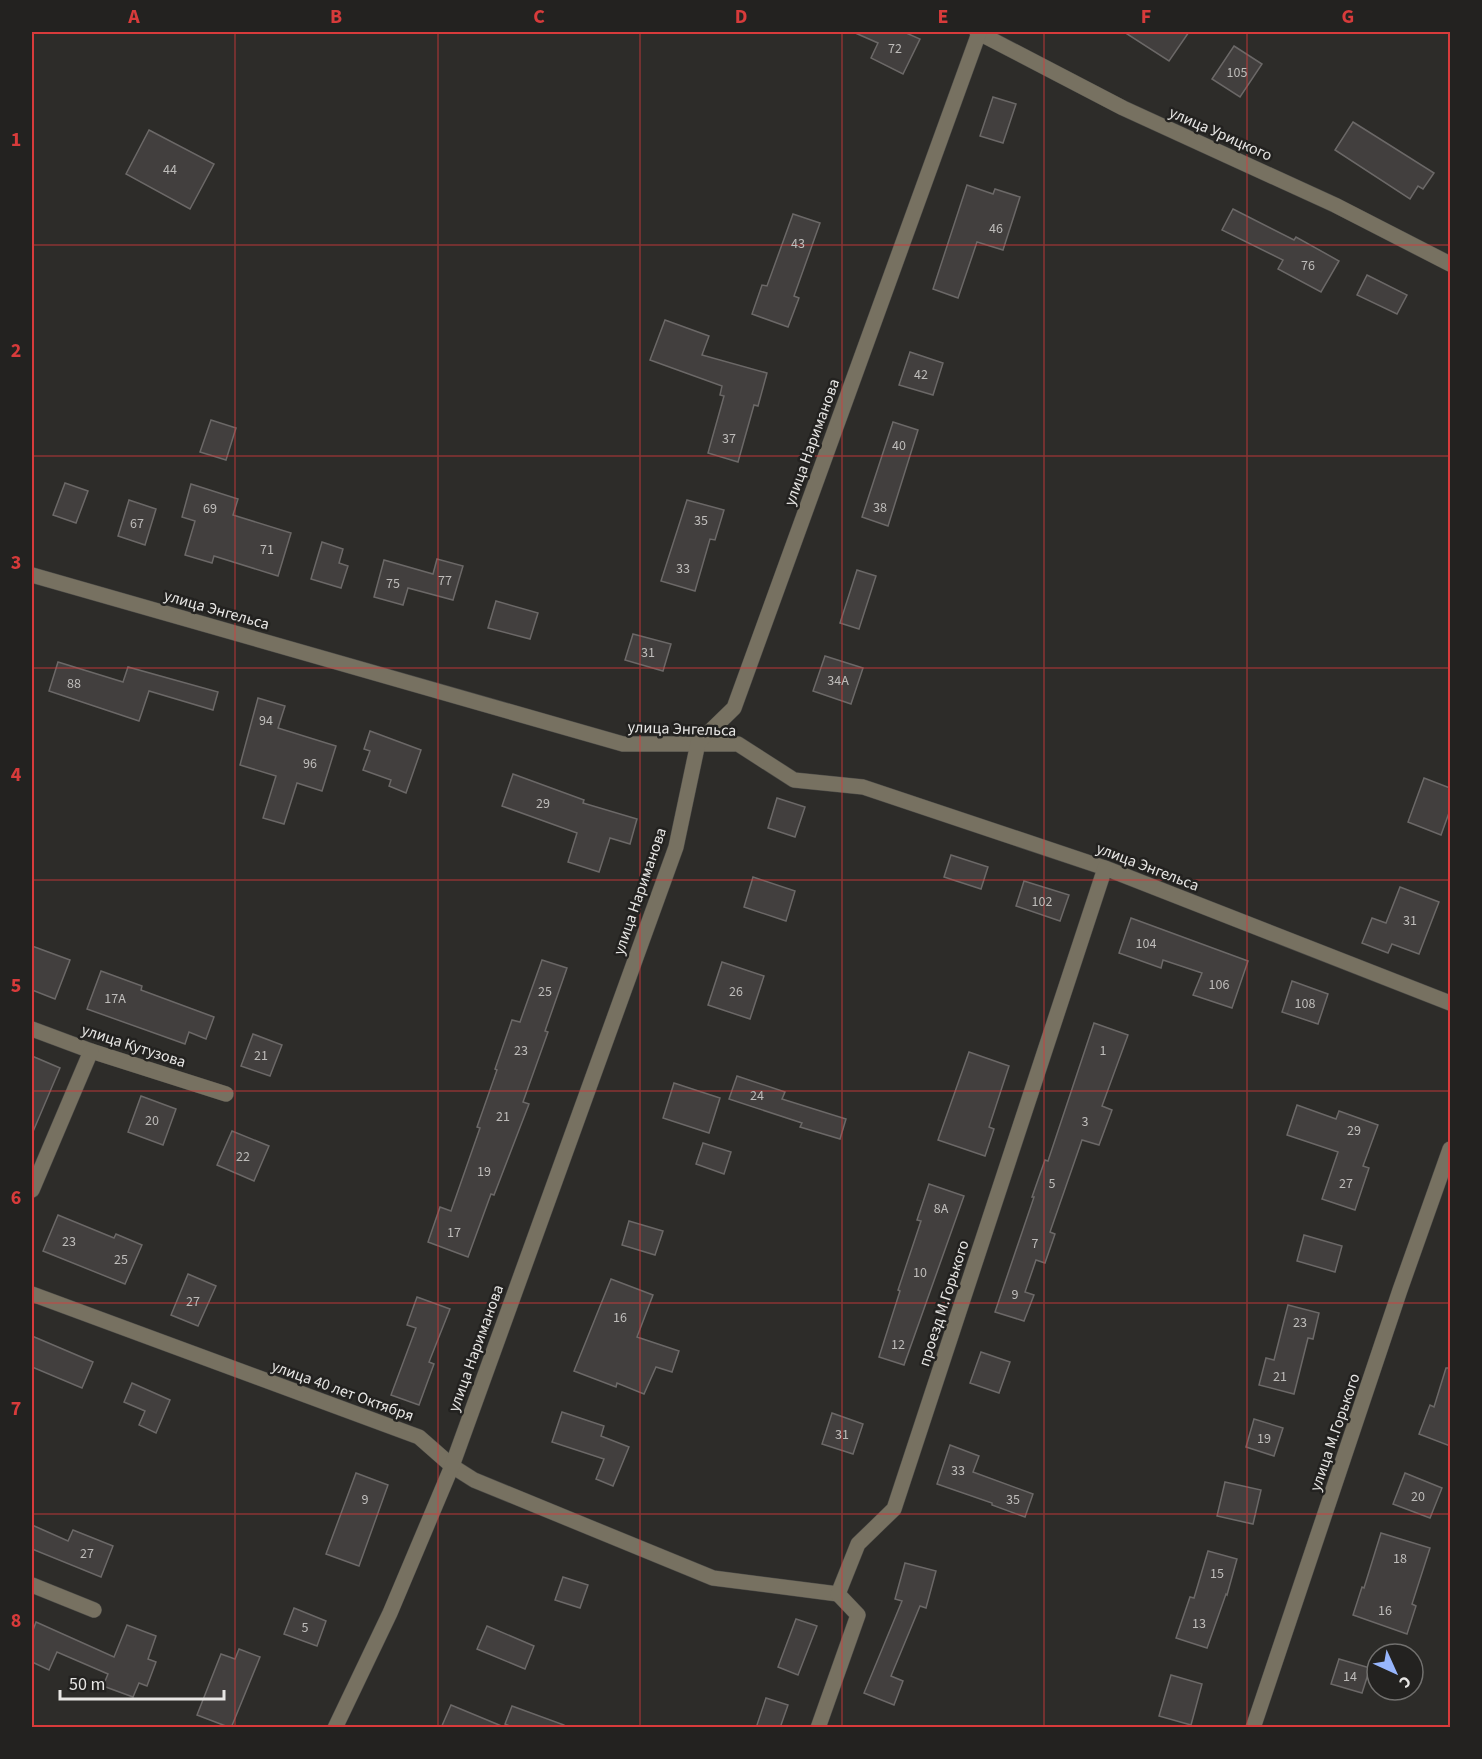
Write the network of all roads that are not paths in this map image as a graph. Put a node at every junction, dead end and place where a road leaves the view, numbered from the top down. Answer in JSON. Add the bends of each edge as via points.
{"nodes":[{"id":1,"x":978,"y":32,"type":"edge"},
{"id":2,"x":1450,"y":264,"type":"edge"},
{"id":3,"x":32,"y":575,"type":"edge"},
{"id":4,"x":699,"y":743,"type":"junction"},
{"id":5,"x":1105,"y":867,"type":"junction"},
{"id":6,"x":1450,"y":1003,"type":"edge"},
{"id":7,"x":32,"y":1029,"type":"edge"},
{"id":8,"x":91,"y":1051,"type":"junction"},
{"id":9,"x":226,"y":1094,"type":"dead end"},
{"id":10,"x":1450,"y":1149,"type":"edge"},
{"id":11,"x":32,"y":1190,"type":"edge"},
{"id":12,"x":32,"y":1294,"type":"edge"},
{"id":13,"x":452,"y":1466,"type":"junction"},
{"id":14,"x":32,"y":1585,"type":"edge"},
{"id":15,"x":838,"y":1594,"type":"junction"},
{"id":16,"x":94,"y":1610,"type":"dead end"},
{"id":17,"x":335,"y":1728,"type":"edge"},
{"id":18,"x":818,"y":1728,"type":"edge"},
{"id":19,"x":1253,"y":1728,"type":"edge"}],
"edges":[{"from":1,"to":2,"type":"street","name":"улица Урицкого","via":[[1123,108],[1335,205]]},
{"from":1,"to":4,"type":"street","name":"улица Нариманова","via":[[734,708]]},
{"from":3,"to":4,"type":"street","name":"улица Энгельса","via":[[622,744]]},
{"from":4,"to":5,"type":"street","name":"улица Энгельса","via":[[738,744],[794,780],[863,787]]},
{"from":4,"to":13,"type":"street","name":"улица Нариманова","via":[[676,847]]},
{"from":5,"to":6,"type":"street","name":"улица Энгельса"},
{"from":5,"to":15,"type":"street","name":"проезд М.Горького","via":[[894,1509],[858,1544]]},
{"from":7,"to":8,"type":"street","name":"улица Кутузова"},
{"from":8,"to":9,"type":"street","name":"улица Кутузова"},
{"from":8,"to":11,"type":"street"},
{"from":10,"to":19,"type":"street","name":"улица М.Горького"},
{"from":12,"to":13,"type":"street","name":"улица 40 лет Октября","via":[[420,1437]]},
{"from":13,"to":15,"type":"street","name":"улица 40 лет Октября","via":[[474,1480],[713,1578]]},
{"from":13,"to":17,"type":"street","name":"улица Нариманова","via":[[390,1613]]},
{"from":14,"to":16,"type":"street"},
{"from":15,"to":18,"type":"street","via":[[858,1615]]}]}
